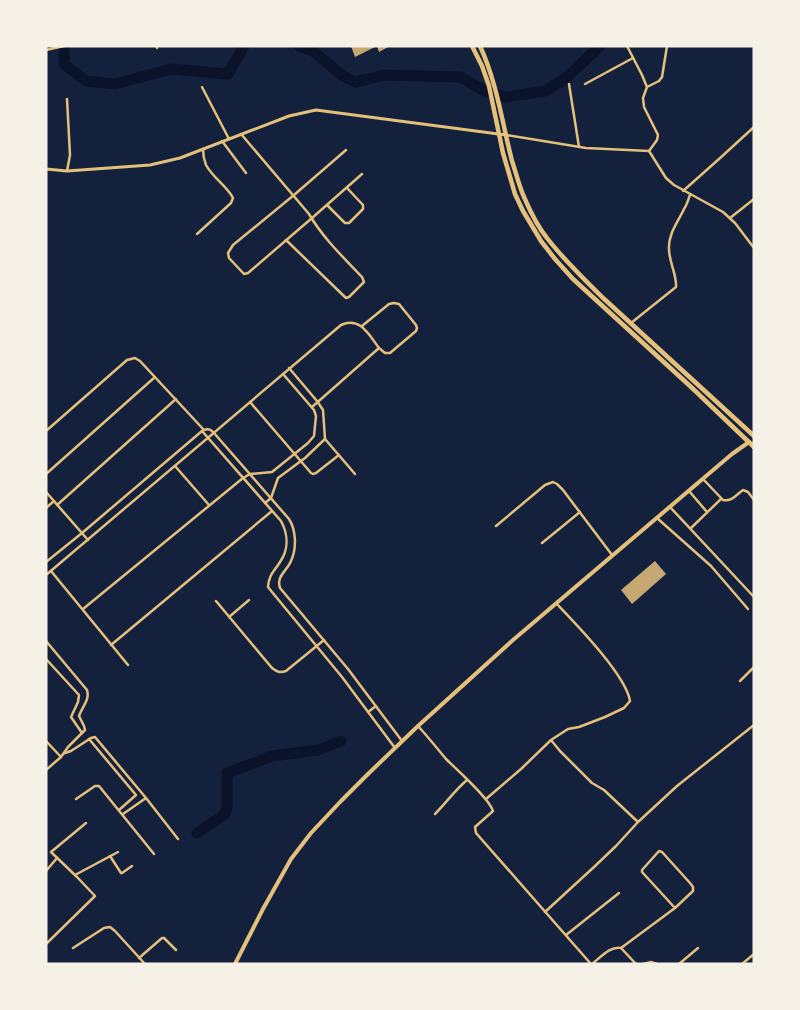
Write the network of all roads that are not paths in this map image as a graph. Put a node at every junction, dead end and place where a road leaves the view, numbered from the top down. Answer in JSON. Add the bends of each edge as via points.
{"nodes":[{"id":1,"x":64,"y":46,"type":"edge"},
{"id":2,"x":472,"y":46,"type":"edge"},
{"id":3,"x":480,"y":46,"type":"edge"},
{"id":4,"x":627,"y":46,"type":"edge"},
{"id":5,"x":667,"y":46,"type":"edge"},
{"id":6,"x":46,"y":50,"type":"edge"},
{"id":7,"x":633,"y":58,"type":"junction"},
{"id":8,"x":569,"y":84,"type":"dead end"},
{"id":9,"x":585,"y":84,"type":"dead end"},
{"id":10,"x":492,"y":86,"type":"junction"},
{"id":11,"x":202,"y":87,"type":"dead end"},
{"id":12,"x":647,"y":87,"type":"junction"},
{"id":13,"x":68,"y":99,"type":"dead end"},
{"id":14,"x":754,"y":127,"type":"edge"},
{"id":15,"x":499,"y":133,"type":"junction"},
{"id":16,"x":241,"y":134,"type":"junction"},
{"id":17,"x":506,"y":135,"type":"junction"},
{"id":18,"x":229,"y":139,"type":"junction"},
{"id":19,"x":222,"y":142,"type":"junction"},
{"id":20,"x":579,"y":147,"type":"junction"},
{"id":21,"x":203,"y":149,"type":"junction"},
{"id":22,"x":346,"y":150,"type":"dead end"},
{"id":23,"x":649,"y":151,"type":"junction"},
{"id":24,"x":46,"y":169,"type":"edge"},
{"id":25,"x":67,"y":171,"type":"junction"},
{"id":26,"x":246,"y":173,"type":"dead end"},
{"id":27,"x":362,"y":174,"type":"dead end"},
{"id":28,"x":347,"y":187,"type":"junction"},
{"id":29,"x":683,"y":191,"type":"junction"},
{"id":30,"x":690,"y":194,"type":"junction"},
{"id":31,"x":294,"y":196,"type":"junction"},
{"id":32,"x":754,"y":199,"type":"edge"},
{"id":33,"x":327,"y":205,"type":"junction"},
{"id":34,"x":312,"y":218,"type":"junction"},
{"id":35,"x":730,"y":218,"type":"junction"},
{"id":36,"x":198,"y":234,"type":"dead end"},
{"id":37,"x":286,"y":240,"type":"junction"},
{"id":38,"x":752,"y":243,"type":"edge"},
{"id":39,"x":754,"y":248,"type":"edge"},
{"id":40,"x":631,"y":323,"type":"junction"},
{"id":41,"x":362,"y":326,"type":"junction"},
{"id":42,"x":379,"y":348,"type":"junction"},
{"id":43,"x":667,"y":355,"type":"junction"},
{"id":44,"x":662,"y":360,"type":"junction"},
{"id":45,"x":290,"y":368,"type":"junction"},
{"id":46,"x":283,"y":374,"type":"junction"},
{"id":47,"x":155,"y":377,"type":"junction"},
{"id":48,"x":176,"y":399,"type":"junction"},
{"id":49,"x":317,"y":401,"type":"junction"},
{"id":50,"x":250,"y":402,"type":"junction"},
{"id":51,"x":312,"y":407,"type":"junction"},
{"id":52,"x":203,"y":430,"type":"junction"},
{"id":53,"x":46,"y":431,"type":"edge"},
{"id":54,"x":214,"y":433,"type":"junction"},
{"id":55,"x":754,"y":436,"type":"edge"},
{"id":56,"x":208,"y":438,"type":"junction"},
{"id":57,"x":325,"y":439,"type":"junction"},
{"id":58,"x":749,"y":442,"type":"junction"},
{"id":59,"x":754,"y":447,"type":"edge"},
{"id":60,"x":294,"y":454,"type":"junction"},
{"id":61,"x":339,"y":455,"type":"junction"},
{"id":62,"x":300,"y":462,"type":"junction"},
{"id":63,"x":175,"y":466,"type":"junction"},
{"id":64,"x":272,"y":472,"type":"junction"},
{"id":65,"x":46,"y":474,"type":"edge"},
{"id":66,"x":250,"y":474,"type":"junction"},
{"id":67,"x":355,"y":474,"type":"dead end"},
{"id":68,"x":243,"y":478,"type":"junction"},
{"id":69,"x":278,"y":478,"type":"junction"},
{"id":70,"x":703,"y":479,"type":"junction"},
{"id":71,"x":689,"y":491,"type":"junction"},
{"id":72,"x":47,"y":495,"type":"edge"},
{"id":73,"x":271,"y":498,"type":"junction"},
{"id":74,"x":721,"y":499,"type":"junction"},
{"id":75,"x":754,"y":500,"type":"edge"},
{"id":76,"x":54,"y":501,"type":"junction"},
{"id":77,"x":265,"y":503,"type":"junction"},
{"id":78,"x":58,"y":505,"type":"junction"},
{"id":79,"x":209,"y":505,"type":"junction"},
{"id":80,"x":670,"y":507,"type":"junction"},
{"id":81,"x":46,"y":508,"type":"edge"},
{"id":82,"x":272,"y":512,"type":"junction"},
{"id":83,"x":580,"y":512,"type":"junction"},
{"id":84,"x":707,"y":512,"type":"junction"},
{"id":85,"x":657,"y":518,"type":"junction"},
{"id":86,"x":496,"y":526,"type":"dead end"},
{"id":87,"x":691,"y":528,"type":"junction"},
{"id":88,"x":82,"y":533,"type":"junction"},
{"id":89,"x":88,"y":540,"type":"junction"},
{"id":90,"x":542,"y":543,"type":"dead end"},
{"id":91,"x":612,"y":555,"type":"junction"},
{"id":92,"x":46,"y":562,"type":"edge"},
{"id":93,"x":52,"y":571,"type":"junction"},
{"id":94,"x":46,"y":575,"type":"edge"},
{"id":95,"x":754,"y":596,"type":"edge"},
{"id":96,"x":249,"y":600,"type":"dead end"},
{"id":97,"x":216,"y":601,"type":"dead end"},
{"id":98,"x":556,"y":603,"type":"junction"},
{"id":99,"x":748,"y":608,"type":"dead end"},
{"id":100,"x":83,"y":610,"type":"junction"},
{"id":101,"x":230,"y":617,"type":"junction"},
{"id":102,"x":324,"y":640,"type":"junction"},
{"id":103,"x":46,"y":641,"type":"edge"},
{"id":104,"x":111,"y":645,"type":"junction"},
{"id":105,"x":317,"y":646,"type":"junction"},
{"id":106,"x":46,"y":659,"type":"edge"},
{"id":107,"x":128,"y":665,"type":"dead end"},
{"id":108,"x":754,"y":667,"type":"edge"},
{"id":109,"x":740,"y":681,"type":"dead end"},
{"id":110,"x":376,"y":706,"type":"junction"},
{"id":111,"x":368,"y":712,"type":"junction"},
{"id":112,"x":754,"y":725,"type":"edge"},
{"id":113,"x":418,"y":726,"type":"junction"},
{"id":114,"x":82,"y":733,"type":"junction"},
{"id":115,"x":89,"y":739,"type":"junction"},
{"id":116,"x":551,"y":740,"type":"junction"},
{"id":117,"x":46,"y":741,"type":"edge"},
{"id":118,"x":403,"y":741,"type":"junction"},
{"id":119,"x":396,"y":748,"type":"junction"},
{"id":120,"x":65,"y":753,"type":"junction"},
{"id":121,"x":62,"y":757,"type":"junction"},
{"id":122,"x":46,"y":770,"type":"edge"},
{"id":123,"x":467,"y":780,"type":"junction"},
{"id":124,"x":136,"y":795,"type":"junction"},
{"id":125,"x":146,"y":798,"type":"junction"},
{"id":126,"x":76,"y":799,"type":"dead end"},
{"id":127,"x":486,"y":799,"type":"junction"},
{"id":128,"x":141,"y":801,"type":"junction"},
{"id":129,"x":119,"y":810,"type":"junction"},
{"id":130,"x":122,"y":814,"type":"junction"},
{"id":131,"x":435,"y":814,"type":"dead end"},
{"id":132,"x":638,"y":822,"type":"junction"},
{"id":133,"x":86,"y":823,"type":"dead end"},
{"id":134,"x":178,"y":838,"type":"dead end"},
{"id":135,"x":118,"y":852,"type":"dead end"},
{"id":136,"x":154,"y":854,"type":"dead end"},
{"id":137,"x":110,"y":856,"type":"junction"},
{"id":138,"x":58,"y":858,"type":"junction"},
{"id":139,"x":132,"y":866,"type":"dead end"},
{"id":140,"x":46,"y":871,"type":"edge"},
{"id":141,"x":75,"y":875,"type":"junction"},
{"id":142,"x":619,"y":893,"type":"dead end"},
{"id":143,"x":674,"y":908,"type":"junction"},
{"id":144,"x":545,"y":912,"type":"junction"},
{"id":145,"x":566,"y":935,"type":"junction"},
{"id":146,"x":46,"y":944,"type":"edge"},
{"id":147,"x":73,"y":948,"type":"dead end"},
{"id":148,"x":621,"y":948,"type":"junction"},
{"id":149,"x":698,"y":948,"type":"dead end"},
{"id":150,"x":176,"y":950,"type":"dead end"},
{"id":151,"x":754,"y":954,"type":"edge"},
{"id":152,"x":139,"y":958,"type":"junction"},
{"id":153,"x":144,"y":964,"type":"edge"},
{"id":154,"x":235,"y":964,"type":"edge"},
{"id":155,"x":592,"y":964,"type":"edge"},
{"id":156,"x":636,"y":964,"type":"edge"},
{"id":157,"x":643,"y":964,"type":"edge"},
{"id":158,"x":656,"y":964,"type":"edge"},
{"id":159,"x":679,"y":964,"type":"edge"},
{"id":160,"x":742,"y":964,"type":"edge"}],
"edges":[{"from":1,"to":6,"type":"street"},
{"from":2,"to":10,"type":"highway"},
{"from":3,"to":10,"type":"highway"},
{"from":4,"to":7,"type":"street"},
{"from":5,"to":12,"type":"street","via":[[662,77]]},
{"from":7,"to":9,"type":"street"},
{"from":7,"to":12,"type":"street"},
{"from":8,"to":20,"type":"street"},
{"from":10,"to":15,"type":"highway"},
{"from":10,"to":17,"type":"highway"},
{"from":11,"to":18,"type":"street"},
{"from":12,"to":23,"type":"street","via":[[644,107],[658,137]]},
{"from":13,"to":25,"type":"street","via":[[70,154]]},
{"from":14,"to":29,"type":"street"},
{"from":15,"to":16,"type":"street","via":[[316,110],[289,116]]},
{"from":15,"to":17,"type":"street"},
{"from":15,"to":44,"type":"highway","via":[[515,194],[541,241],[573,279]]},
{"from":16,"to":18,"type":"street"},
{"from":16,"to":31,"type":"street"},
{"from":17,"to":20,"type":"street"},
{"from":17,"to":40,"type":"highway","via":[[523,196],[546,238]]},
{"from":18,"to":19,"type":"street"},
{"from":19,"to":21,"type":"street"},
{"from":19,"to":26,"type":"street"},
{"from":20,"to":23,"type":"street"},
{"from":21,"to":25,"type":"street","via":[[150,165]]},
{"from":21,"to":36,"type":"street","via":[[207,168],[233,198]]},
{"from":22,"to":31,"type":"street"},
{"from":23,"to":29,"type":"street","via":[[666,178]]},
{"from":24,"to":25,"type":"street"},
{"from":27,"to":28,"type":"street"},
{"from":28,"to":33,"type":"street"},
{"from":28,"to":33,"type":"street","via":[[363,207],[354,220],[345,223]]},
{"from":29,"to":30,"type":"street"},
{"from":30,"to":35,"type":"street"},
{"from":30,"to":40,"type":"street","via":[[669,244],[676,287]]},
{"from":31,"to":34,"type":"street"},
{"from":31,"to":37,"type":"street","via":[[233,245],[228,255],[245,274]]},
{"from":32,"to":35,"type":"street"},
{"from":33,"to":34,"type":"street"},
{"from":34,"to":37,"type":"street"},
{"from":34,"to":37,"type":"street","via":[[328,242],[364,279],[349,297],[342,295]]},
{"from":35,"to":38,"type":"street"},
{"from":38,"to":39,"type":"street"},
{"from":40,"to":43,"type":"highway"},
{"from":41,"to":42,"type":"street"},
{"from":41,"to":42,"type":"street","via":[[394,302],[416,325],[416,331],[390,353]]},
{"from":41,"to":45,"type":"street","via":[[341,325]]},
{"from":42,"to":49,"type":"street"},
{"from":43,"to":44,"type":"highway"},
{"from":43,"to":55,"type":"highway"},
{"from":44,"to":58,"type":"highway"},
{"from":45,"to":46,"type":"street"},
{"from":45,"to":49,"type":"street"},
{"from":46,"to":50,"type":"street"},
{"from":46,"to":51,"type":"street"},
{"from":47,"to":48,"type":"street"},
{"from":47,"to":53,"type":"street","via":[[135,358],[126,360]]},
{"from":47,"to":65,"type":"street"},
{"from":48,"to":52,"type":"street"},
{"from":48,"to":78,"type":"street"},
{"from":49,"to":51,"type":"street"},
{"from":49,"to":57,"type":"street","via":[[323,410]]},
{"from":50,"to":54,"type":"street"},
{"from":50,"to":60,"type":"street"},
{"from":51,"to":60,"type":"street","via":[[316,416],[314,436]]},
{"from":52,"to":54,"type":"street"},
{"from":52,"to":56,"type":"street"},
{"from":52,"to":88,"type":"street"},
{"from":54,"to":56,"type":"street"},
{"from":54,"to":66,"type":"street"},
{"from":56,"to":63,"type":"street"},
{"from":56,"to":68,"type":"street"},
{"from":57,"to":61,"type":"street"},
{"from":57,"to":62,"type":"street"},
{"from":58,"to":59,"type":"highway"},
{"from":58,"to":70,"type":"main road"},
{"from":60,"to":62,"type":"street"},
{"from":60,"to":64,"type":"street"},
{"from":61,"to":62,"type":"street","via":[[313,474]]},
{"from":61,"to":67,"type":"street"},
{"from":62,"to":69,"type":"street"},
{"from":63,"to":79,"type":"street"},
{"from":63,"to":89,"type":"street"},
{"from":64,"to":66,"type":"street"},
{"from":64,"to":69,"type":"street"},
{"from":66,"to":68,"type":"street"},
{"from":66,"to":73,"type":"street"},
{"from":68,"to":77,"type":"street"},
{"from":68,"to":79,"type":"street"},
{"from":69,"to":73,"type":"street"},
{"from":70,"to":71,"type":"main road"},
{"from":70,"to":74,"type":"street"},
{"from":71,"to":80,"type":"main road"},
{"from":71,"to":84,"type":"street"},
{"from":72,"to":76,"type":"street"},
{"from":73,"to":77,"type":"street"},
{"from":73,"to":102,"type":"street","via":[[293,524],[293,554],[279,580],[280,588]]},
{"from":74,"to":75,"type":"street","via":[[731,500],[744,490]]},
{"from":74,"to":84,"type":"street"},
{"from":76,"to":78,"type":"street"},
{"from":76,"to":81,"type":"street"},
{"from":77,"to":82,"type":"street"},
{"from":78,"to":88,"type":"street"},
{"from":79,"to":100,"type":"street"},
{"from":80,"to":85,"type":"main road"},
{"from":80,"to":87,"type":"street"},
{"from":82,"to":104,"type":"street"},
{"from":82,"to":105,"type":"street","via":[[284,528],[286,548],[268,587]]},
{"from":83,"to":86,"type":"street","via":[[564,490],[553,482],[545,485]]},
{"from":83,"to":90,"type":"street"},
{"from":83,"to":91,"type":"street"},
{"from":84,"to":87,"type":"street"},
{"from":85,"to":91,"type":"main road"},
{"from":85,"to":99,"type":"street","via":[[711,566]]},
{"from":87,"to":95,"type":"street"},
{"from":88,"to":89,"type":"street"},
{"from":88,"to":92,"type":"street"},
{"from":89,"to":93,"type":"street"},
{"from":91,"to":98,"type":"main road"},
{"from":93,"to":94,"type":"street"},
{"from":93,"to":100,"type":"street"},
{"from":96,"to":101,"type":"street"},
{"from":97,"to":101,"type":"street"},
{"from":98,"to":113,"type":"main road"},
{"from":98,"to":116,"type":"street","via":[[608,662],[630,701],[624,708],[568,729]]},
{"from":100,"to":104,"type":"street"},
{"from":101,"to":105,"type":"street","via":[[272,668],[281,673]]},
{"from":102,"to":105,"type":"street"},
{"from":102,"to":110,"type":"street"},
{"from":103,"to":114,"type":"street","via":[[87,690],[87,699],[79,716],[85,728]]},
{"from":104,"to":107,"type":"street"},
{"from":105,"to":111,"type":"street"},
{"from":106,"to":114,"type":"street","via":[[79,695],[71,717]]},
{"from":108,"to":109,"type":"street"},
{"from":110,"to":111,"type":"street"},
{"from":110,"to":118,"type":"street"},
{"from":111,"to":119,"type":"street"},
{"from":112,"to":132,"type":"street","via":[[677,786]]},
{"from":113,"to":118,"type":"main road"},
{"from":113,"to":123,"type":"street"},
{"from":114,"to":120,"type":"street"},
{"from":115,"to":120,"type":"street"},
{"from":115,"to":124,"type":"street"},
{"from":115,"to":125,"type":"street","via":[[94,737]]},
{"from":116,"to":127,"type":"street"},
{"from":116,"to":132,"type":"street","via":[[592,783]]},
{"from":117,"to":121,"type":"street"},
{"from":118,"to":119,"type":"main road"},
{"from":119,"to":154,"type":"main road","via":[[341,801],[291,859]]},
{"from":120,"to":121,"type":"street"},
{"from":121,"to":122,"type":"street"},
{"from":123,"to":127,"type":"street"},
{"from":123,"to":131,"type":"street"},
{"from":124,"to":128,"type":"street"},
{"from":124,"to":129,"type":"street"},
{"from":125,"to":128,"type":"street"},
{"from":125,"to":134,"type":"street"},
{"from":126,"to":129,"type":"street","via":[[99,786]]},
{"from":127,"to":144,"type":"street","via":[[491,812],[475,827],[476,832]]},
{"from":128,"to":130,"type":"street"},
{"from":129,"to":130,"type":"street"},
{"from":130,"to":136,"type":"street"},
{"from":132,"to":144,"type":"street"},
{"from":133,"to":138,"type":"street","via":[[51,851]]},
{"from":135,"to":137,"type":"street"},
{"from":137,"to":139,"type":"street","via":[[121,873]]},
{"from":137,"to":141,"type":"street"},
{"from":138,"to":140,"type":"street"},
{"from":138,"to":141,"type":"street"},
{"from":141,"to":146,"type":"street","via":[[95,896]]},
{"from":142,"to":145,"type":"street"},
{"from":143,"to":143,"type":"street","via":[[694,889],[659,850],[642,872]]},
{"from":143,"to":148,"type":"street"},
{"from":144,"to":145,"type":"street"},
{"from":145,"to":155,"type":"street"},
{"from":147,"to":152,"type":"street","via":[[110,927]]},
{"from":148,"to":155,"type":"street","via":[[608,951]]},
{"from":148,"to":156,"type":"street"},
{"from":149,"to":159,"type":"street"},
{"from":150,"to":152,"type":"street","via":[[162,938]]},
{"from":151,"to":160,"type":"street"},
{"from":152,"to":153,"type":"street"},
{"from":157,"to":158,"type":"street"}]}
